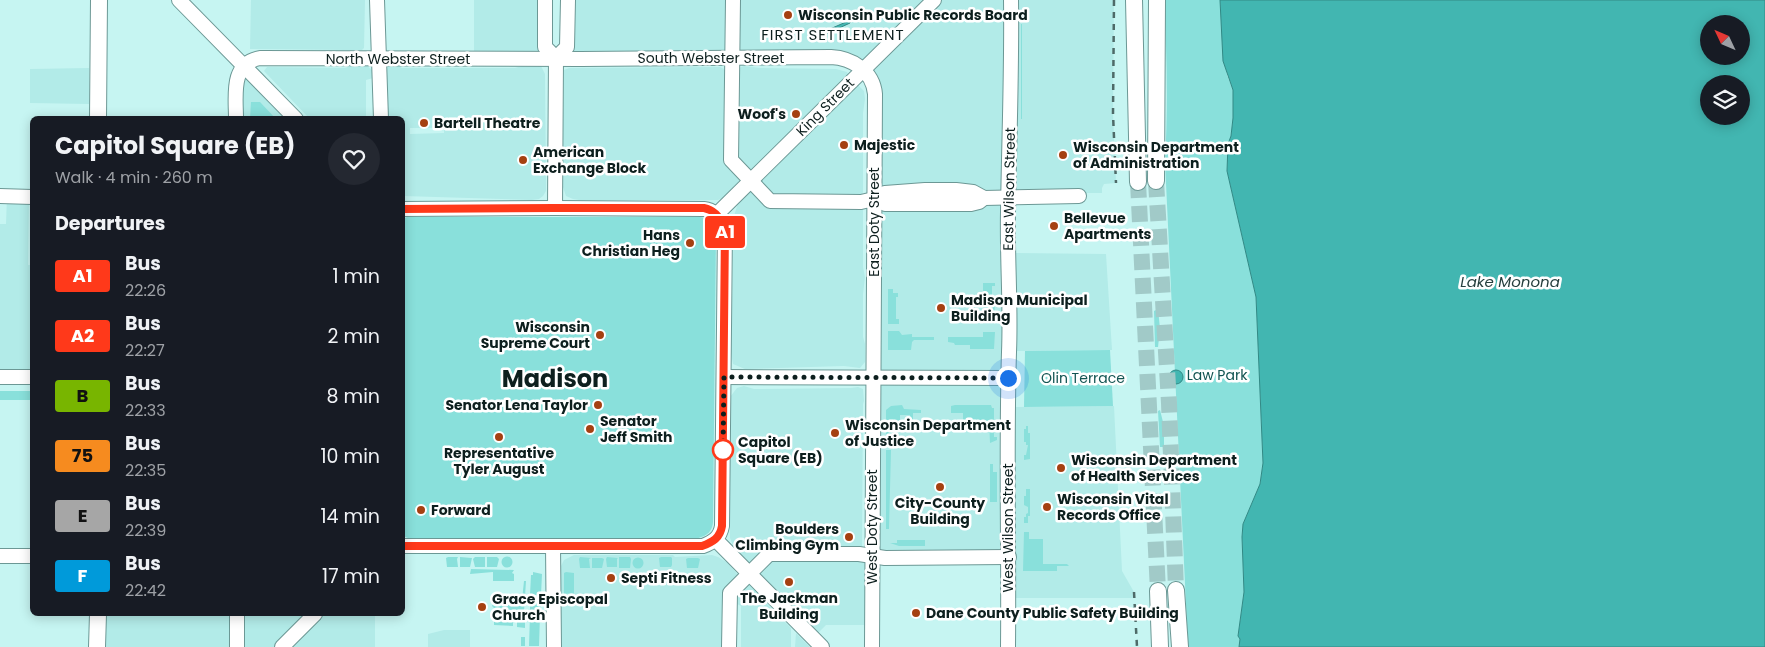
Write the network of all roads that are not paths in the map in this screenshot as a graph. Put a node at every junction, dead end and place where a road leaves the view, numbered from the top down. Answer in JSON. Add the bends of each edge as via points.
{"nodes":[{"id":1,"x":99,"y":0,"type":"edge"},
{"id":2,"x":178,"y":0,"type":"edge"},
{"id":3,"x":377,"y":0,"type":"edge"},
{"id":4,"x":545,"y":0,"type":"edge"},
{"id":5,"x":568,"y":0,"type":"edge"},
{"id":6,"x":732,"y":0,"type":"edge"},
{"id":7,"x":934,"y":0,"type":"edge"},
{"id":8,"x":1011,"y":0,"type":"edge"},
{"id":9,"x":1134,"y":0,"type":"edge"},
{"id":10,"x":1157,"y":0,"type":"edge"},
{"id":11,"x":379,"y":58,"type":"junction"},
{"id":12,"x":556,"y":58,"type":"junction"},
{"id":13,"x":731,"y":58,"type":"junction"},
{"id":14,"x":243,"y":66,"type":"junction"},
{"id":15,"x":863,"y":70,"type":"junction"},
{"id":16,"x":98,"y":116,"type":"edge"},
{"id":17,"x":236,"y":116,"type":"edge"},
{"id":18,"x":293,"y":116,"type":"edge"},
{"id":19,"x":381,"y":116,"type":"edge"},
{"id":20,"x":1156,"y":181,"type":"tunnel mouth"},
{"id":21,"x":750,"y":182,"type":"junction"},
{"id":22,"x":1138,"y":182,"type":"tunnel mouth"},
{"id":23,"x":0,"y":196,"type":"edge"},
{"id":24,"x":30,"y":196,"type":"edge"},
{"id":25,"x":1079,"y":196,"type":"dead end"},
{"id":26,"x":1008,"y":198,"type":"junction"},
{"id":27,"x":874,"y":199,"type":"junction"},
{"id":28,"x":555,"y":208,"type":"junction"},
{"id":29,"x":405,"y":209,"type":"edge"},
{"id":30,"x":716,"y":215,"type":"junction"},
{"id":31,"x":0,"y":376,"type":"edge"},
{"id":32,"x":30,"y":377,"type":"edge"},
{"id":33,"x":724,"y":377,"type":"junction"},
{"id":34,"x":873,"y":378,"type":"junction"},
{"id":35,"x":1008,"y":378,"type":"junction"},
{"id":36,"x":716,"y":540,"type":"junction"},
{"id":37,"x":405,"y":546,"type":"edge"},
{"id":38,"x":553,"y":546,"type":"junction"},
{"id":39,"x":0,"y":556,"type":"edge"},
{"id":40,"x":30,"y":556,"type":"edge"},
{"id":41,"x":872,"y":556,"type":"junction"},
{"id":42,"x":1009,"y":557,"type":"junction"},
{"id":43,"x":749,"y":573,"type":"junction"},
{"id":44,"x":1176,"y":590,"type":"tunnel mouth"},
{"id":45,"x":1158,"y":591,"type":"tunnel mouth"},
{"id":46,"x":98,"y":616,"type":"edge"},
{"id":47,"x":237,"y":616,"type":"edge"},
{"id":48,"x":314,"y":616,"type":"edge"},
{"id":49,"x":98,"y":647,"type":"edge"},
{"id":50,"x":237,"y":647,"type":"edge"},
{"id":51,"x":282,"y":647,"type":"edge"},
{"id":52,"x":554,"y":647,"type":"edge"},
{"id":53,"x":729,"y":647,"type":"edge"},
{"id":54,"x":822,"y":647,"type":"edge"},
{"id":55,"x":872,"y":647,"type":"edge"},
{"id":56,"x":1008,"y":647,"type":"edge"},
{"id":57,"x":1160,"y":647,"type":"edge"},
{"id":58,"x":1180,"y":647,"type":"edge"}],
"edges":[{"from":1,"to":16,"type":"main road"},
{"from":2,"to":14,"type":"street"},
{"from":3,"to":11,"type":"street"},
{"from":4,"to":12,"type":"street","via":[[545,47]]},
{"from":5,"to":12,"type":"street","via":[[567,47]]},
{"from":6,"to":13,"type":"street"},
{"from":7,"to":15,"type":"street","name":"King Street"},
{"from":8,"to":26,"type":"street","name":"East Wilson Street"},
{"from":9,"to":22,"type":"main road"},
{"from":10,"to":20,"type":"main road"},
{"from":11,"to":12,"type":"street","name":"North Webster Street"},
{"from":11,"to":14,"type":"street","name":"North Webster Street","via":[[260,58]]},
{"from":11,"to":19,"type":"street"},
{"from":12,"to":13,"type":"street","name":"South Webster Street"},
{"from":12,"to":28,"type":"street"},
{"from":13,"to":15,"type":"street","name":"South Webster Street","via":[[831,57],[854,62]]},
{"from":13,"to":21,"type":"street","via":[[731,160]]},
{"from":14,"to":17,"type":"street","via":[[236,83]]},
{"from":14,"to":18,"type":"street"},
{"from":15,"to":21,"type":"street","name":"King Street"},
{"from":15,"to":27,"type":"street","name":"East Doty Street","via":[[873,83],[875,94]]},
{"from":21,"to":27,"type":"street","via":[[770,202],[862,202]]},
{"from":21,"to":30,"type":"street","name":"King Street"},
{"from":23,"to":24,"type":"street"},
{"from":25,"to":26,"type":"street"},
{"from":26,"to":27,"type":"street","via":[[984,198],[971,204],[885,204]]},
{"from":26,"to":35,"type":"street","name":"East Wilson Street"},
{"from":27,"to":34,"type":"street","name":"East Doty Street"},
{"from":28,"to":29,"type":"street"},
{"from":28,"to":30,"type":"street","via":[[704,208]]},
{"from":30,"to":33,"type":"street","via":[[725,228]]},
{"from":31,"to":32,"type":"street"},
{"from":33,"to":34,"type":"street"},
{"from":33,"to":36,"type":"street","via":[[722,526]]},
{"from":34,"to":35,"type":"street"},
{"from":34,"to":41,"type":"street","name":"West Doty Street"},
{"from":35,"to":42,"type":"street","name":"West Wilson Street"},
{"from":36,"to":38,"type":"street","via":[[702,546]]},
{"from":36,"to":43,"type":"street"},
{"from":37,"to":38,"type":"street"},
{"from":38,"to":52,"type":"street"},
{"from":39,"to":40,"type":"street"},
{"from":41,"to":42,"type":"street"},
{"from":41,"to":43,"type":"street","via":[[773,554],[765,556]]},
{"from":41,"to":55,"type":"street","name":"West Doty Street"},
{"from":42,"to":56,"type":"street","name":"West Wilson Street"},
{"from":43,"to":53,"type":"street","via":[[729,596]]},
{"from":43,"to":54,"type":"street"},
{"from":44,"to":58,"type":"main road"},
{"from":45,"to":57,"type":"main road"},
{"from":46,"to":49,"type":"main road"},
{"from":47,"to":50,"type":"street"},
{"from":48,"to":51,"type":"street"}]}
